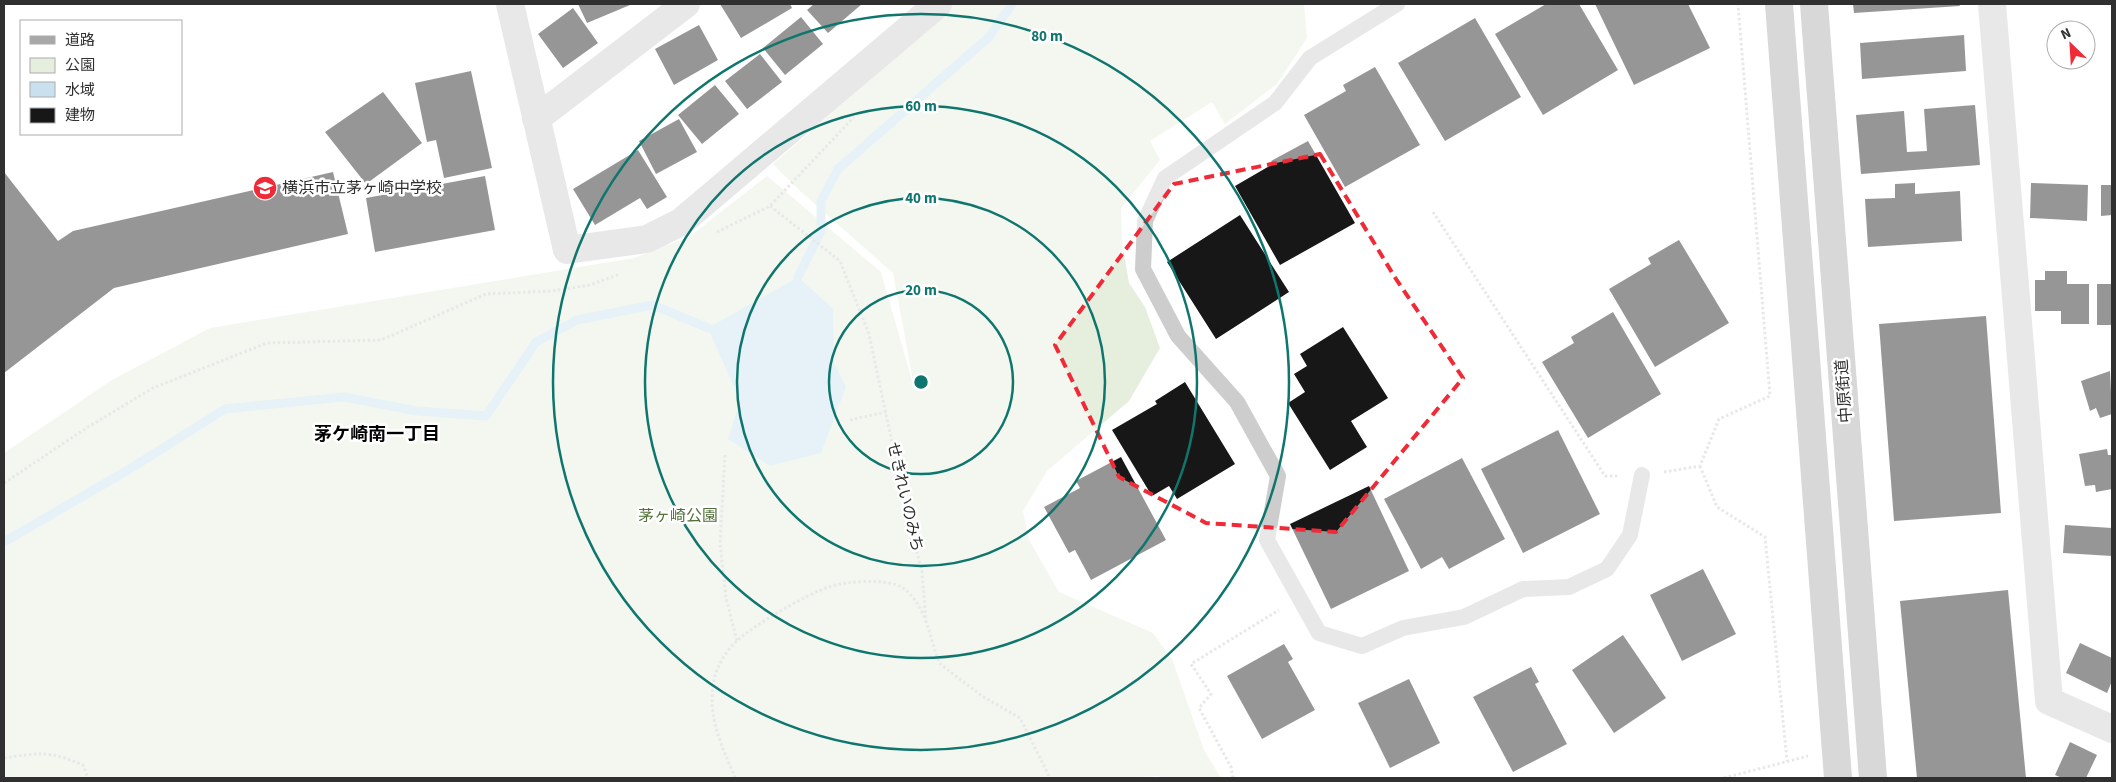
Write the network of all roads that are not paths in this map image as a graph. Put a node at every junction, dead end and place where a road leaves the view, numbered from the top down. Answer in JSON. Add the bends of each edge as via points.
{"nodes":[{"id":1,"x":510,"y":4,"type":"edge"},
{"id":2,"x":686,"y":4,"type":"edge"},
{"id":3,"x":938,"y":4,"type":"edge"},
{"id":4,"x":1397,"y":4,"type":"edge"},
{"id":5,"x":1779,"y":4,"type":"edge"},
{"id":6,"x":1814,"y":4,"type":"edge"},
{"id":7,"x":1992,"y":4,"type":"edge"},
{"id":8,"x":536,"y":119,"type":"junction"},
{"id":9,"x":1642,"y":476,"type":"road end"},
{"id":10,"x":2112,"y":729,"type":"edge"},
{"id":11,"x":1838,"y":778,"type":"edge"},
{"id":12,"x":1873,"y":778,"type":"edge"}],
"edges":[{"from":1,"to":8,"type":"street"},
{"from":2,"to":8,"type":"street"},
{"from":3,"to":8,"type":"street","via":[[681,222],[647,239],[567,250]]},
{"from":4,"to":9,"type":"lane","via":[[1310,58],[1276,103],[1165,178],[1145,221],[1143,269],[1178,336],[1237,402],[1278,476],[1267,540],[1319,633],[1362,646],[1403,628],[1464,617],[1523,589],[1569,587],[1607,569],[1630,535]]},
{"from":5,"to":11,"type":"main road"},
{"from":6,"to":12,"type":"main road","name":"中原街道"},
{"from":7,"to":10,"type":"street","via":[[2049,701]]}]}
